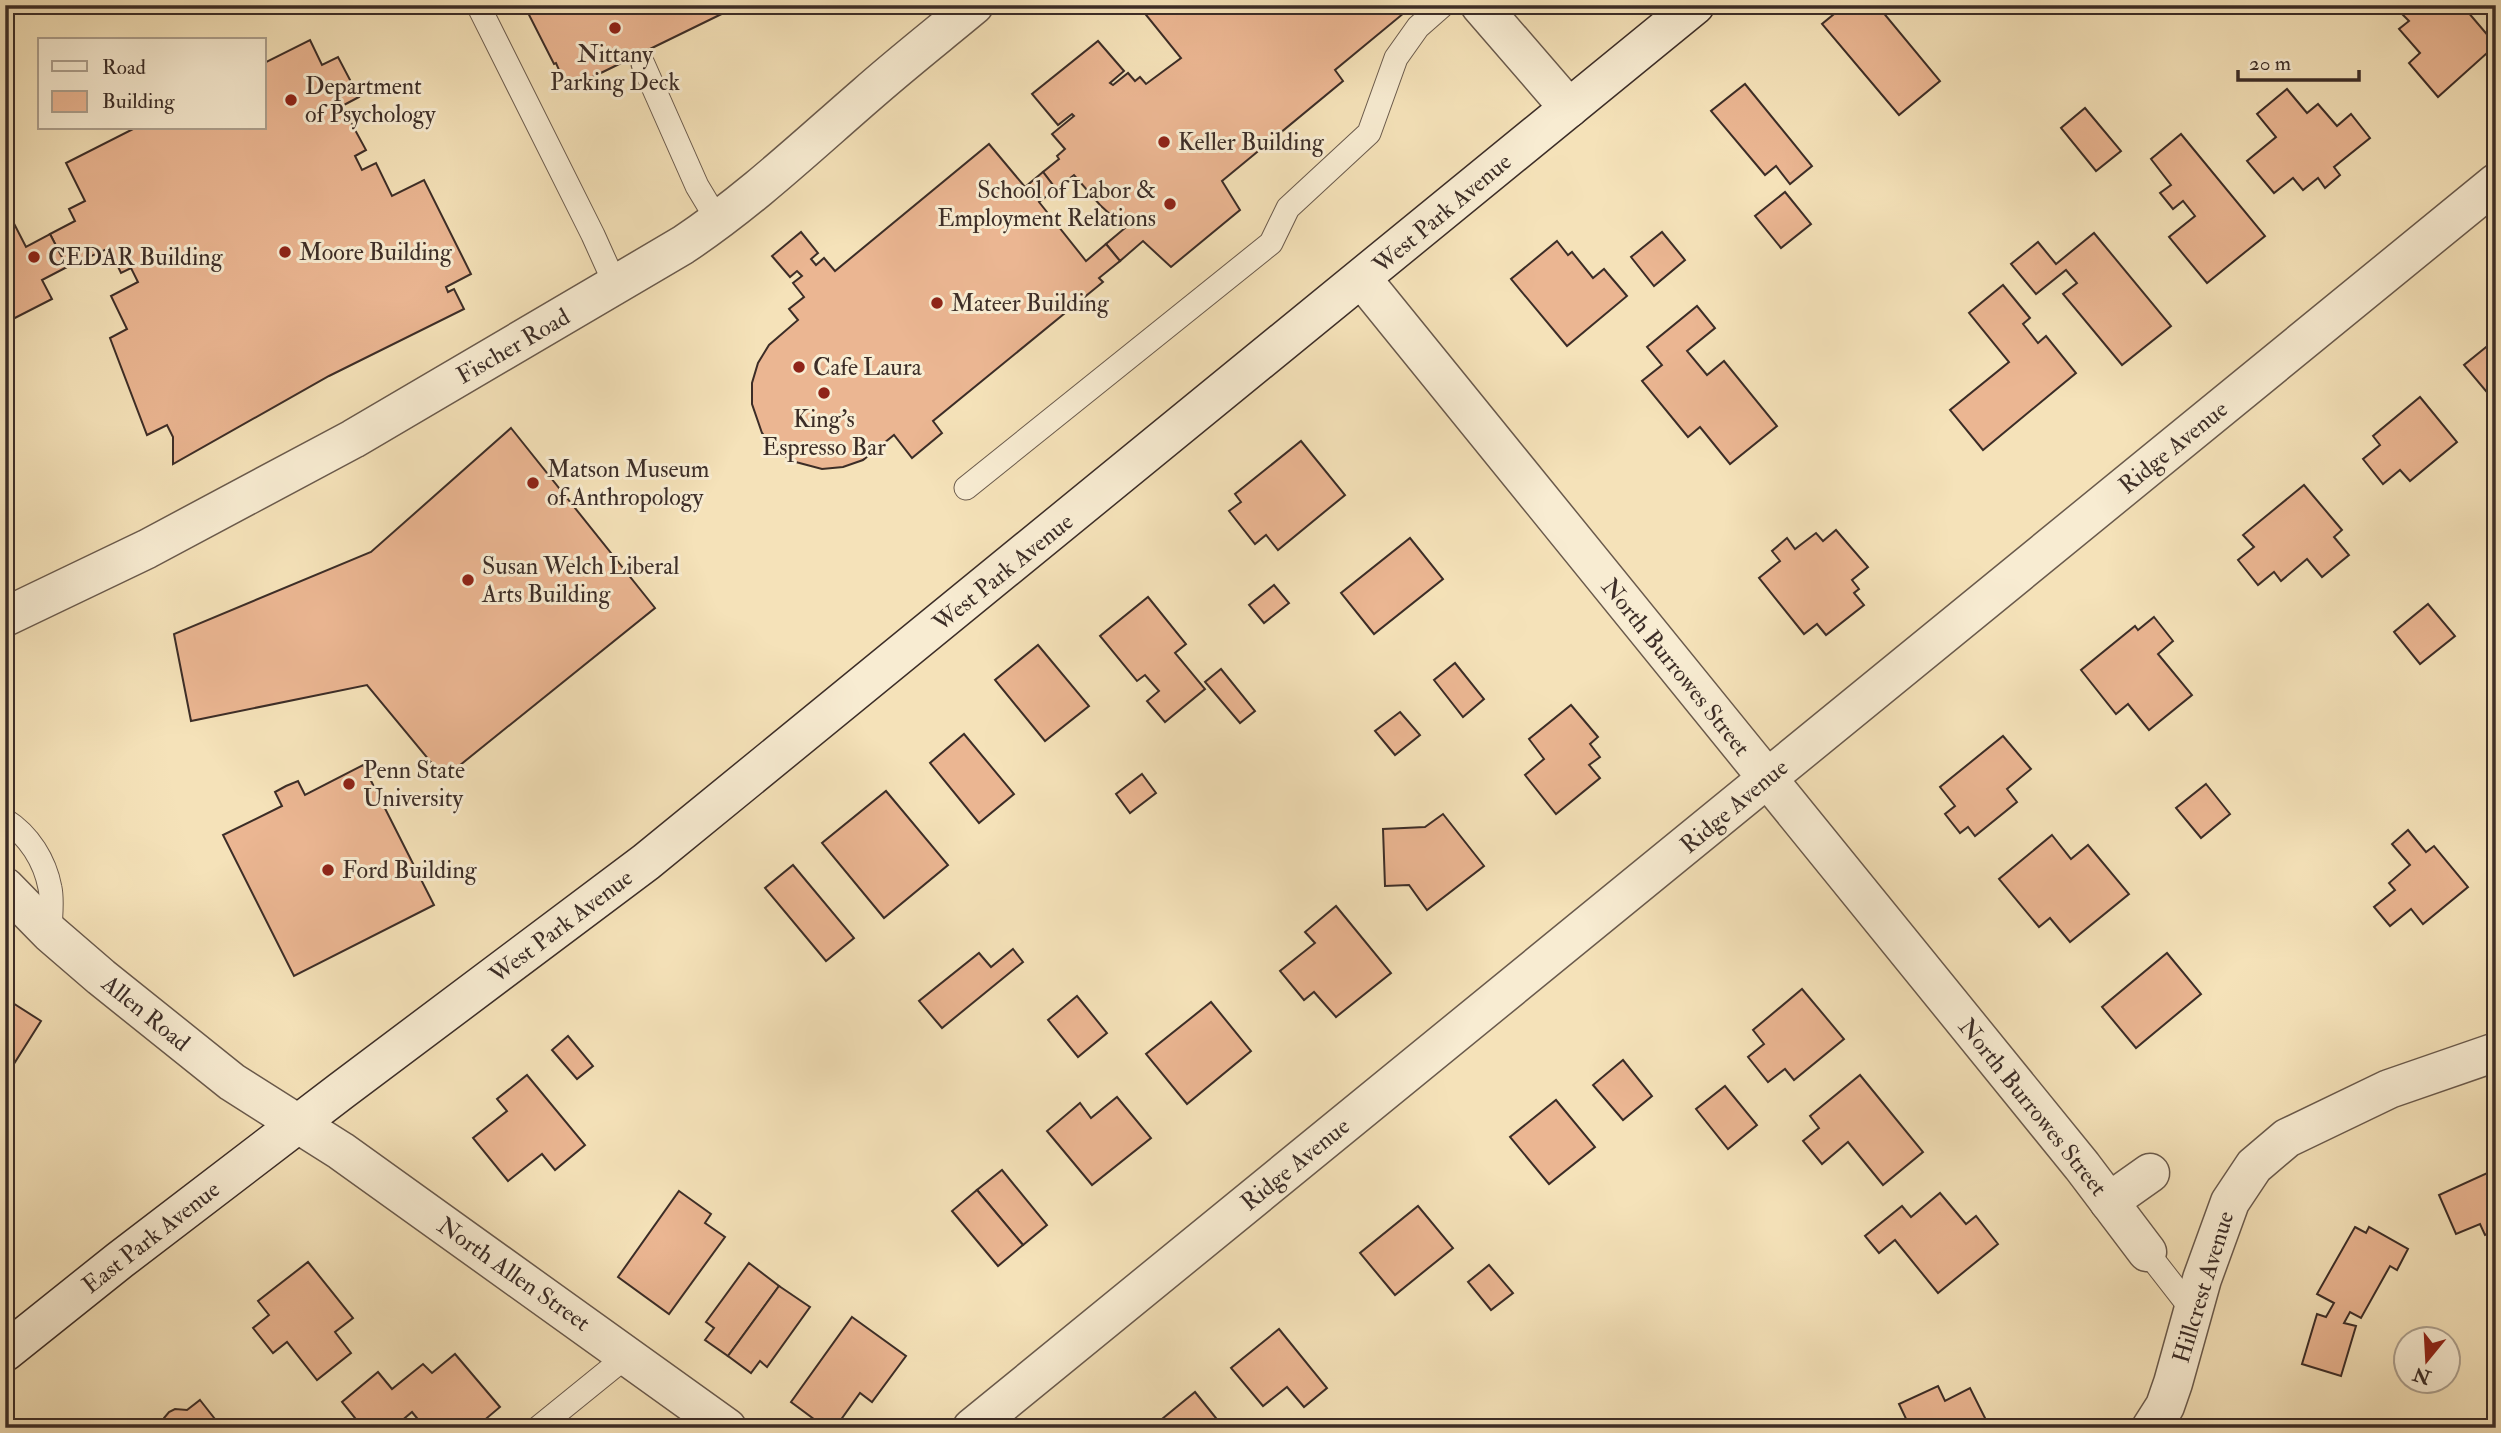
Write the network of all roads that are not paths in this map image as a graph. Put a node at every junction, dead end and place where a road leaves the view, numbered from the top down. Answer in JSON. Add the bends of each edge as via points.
{"nodes":[{"id":1,"x":478,"y":5,"type":"edge"},
{"id":2,"x":974,"y":5,"type":"edge"},
{"id":3,"x":1443,"y":5,"type":"edge"},
{"id":4,"x":1480,"y":5,"type":"edge"},
{"id":5,"x":1695,"y":5,"type":"edge"},
{"id":6,"x":643,"y":64,"type":"dead end"},
{"id":7,"x":1569,"y":108,"type":"junction"},
{"id":8,"x":2496,"y":183,"type":"edge"},
{"id":9,"x":718,"y":221,"type":"junction"},
{"id":10,"x":1362,"y":279,"type":"junction"},
{"id":11,"x":616,"y":286,"type":"junction"},
{"id":12,"x":967,"y":488,"type":"dead end"},
{"id":13,"x":5,"y":617,"type":"edge"},
{"id":14,"x":1766,"y":778,"type":"junction"},
{"id":15,"x":5,"y":820,"type":"edge"},
{"id":16,"x":5,"y":887,"type":"edge"},
{"id":17,"x":50,"y":933,"type":"junction"},
{"id":18,"x":2496,"y":1052,"type":"edge"},
{"id":19,"x":299,"y":1124,"type":"junction"},
{"id":20,"x":2150,"y":1173,"type":"dead end"},
{"id":21,"x":2109,"y":1202,"type":"junction"},
{"id":22,"x":2147,"y":1252,"type":"joint"},
{"id":23,"x":2193,"y":1311,"type":"junction"},
{"id":24,"x":5,"y":1352,"type":"edge"},
{"id":25,"x":628,"y":1355,"type":"junction"},
{"id":26,"x":538,"y":1428,"type":"edge"},
{"id":27,"x":727,"y":1428,"type":"edge"},
{"id":28,"x":972,"y":1428,"type":"edge"},
{"id":29,"x":2151,"y":1428,"type":"edge"}],
"edges":[{"from":1,"to":11,"type":"lane"},
{"from":2,"to":9,"type":"street","name":"Fischer Road"},
{"from":3,"to":12,"type":"lane","via":[[1418,27],[1396,58],[1369,133],[1288,208],[1270,243]]},
{"from":4,"to":7,"type":"street"},
{"from":5,"to":7,"type":"street","name":"West Park Avenue"},
{"from":6,"to":9,"type":"lane"},
{"from":7,"to":10,"type":"street","name":"West Park Avenue"},
{"from":8,"to":14,"type":"street","name":"Ridge Avenue"},
{"from":9,"to":11,"type":"street","name":"Fischer Road"},
{"from":10,"to":14,"type":"street","name":"North Burrowes Street"},
{"from":10,"to":19,"type":"street","name":"West Park Avenue","via":[[646,862]]},
{"from":11,"to":13,"type":"street","name":"Fischer Road","via":[[354,439]]},
{"from":14,"to":21,"type":"street","name":"North Burrowes Street"},
{"from":14,"to":28,"type":"street","name":"Ridge Avenue"},
{"from":15,"to":17,"type":"lane","via":[[27,838],[41,861],[51,890]]},
{"from":16,"to":17,"type":"street","name":"Allen Road"},
{"from":17,"to":19,"type":"street","name":"Allen Road","via":[[232,1083]]},
{"from":18,"to":23,"type":"street","name":"Hillcrest Avenue","via":[[2376,1094],[2287,1139],[2254,1166],[2230,1202]]},
{"from":19,"to":24,"type":"street","name":"East Park Avenue"},
{"from":19,"to":25,"type":"street","name":"North Allen Street"},
{"from":20,"to":21,"type":"street"},
{"from":21,"to":22,"type":"street","name":"North Burrowes Street"},
{"from":22,"to":23,"type":"lane"},
{"from":23,"to":29,"type":"street","name":"Hillcrest Avenue","via":[[2174,1383]]},
{"from":25,"to":26,"type":"lane"},
{"from":25,"to":27,"type":"street","name":"North Allen Street"}]}
